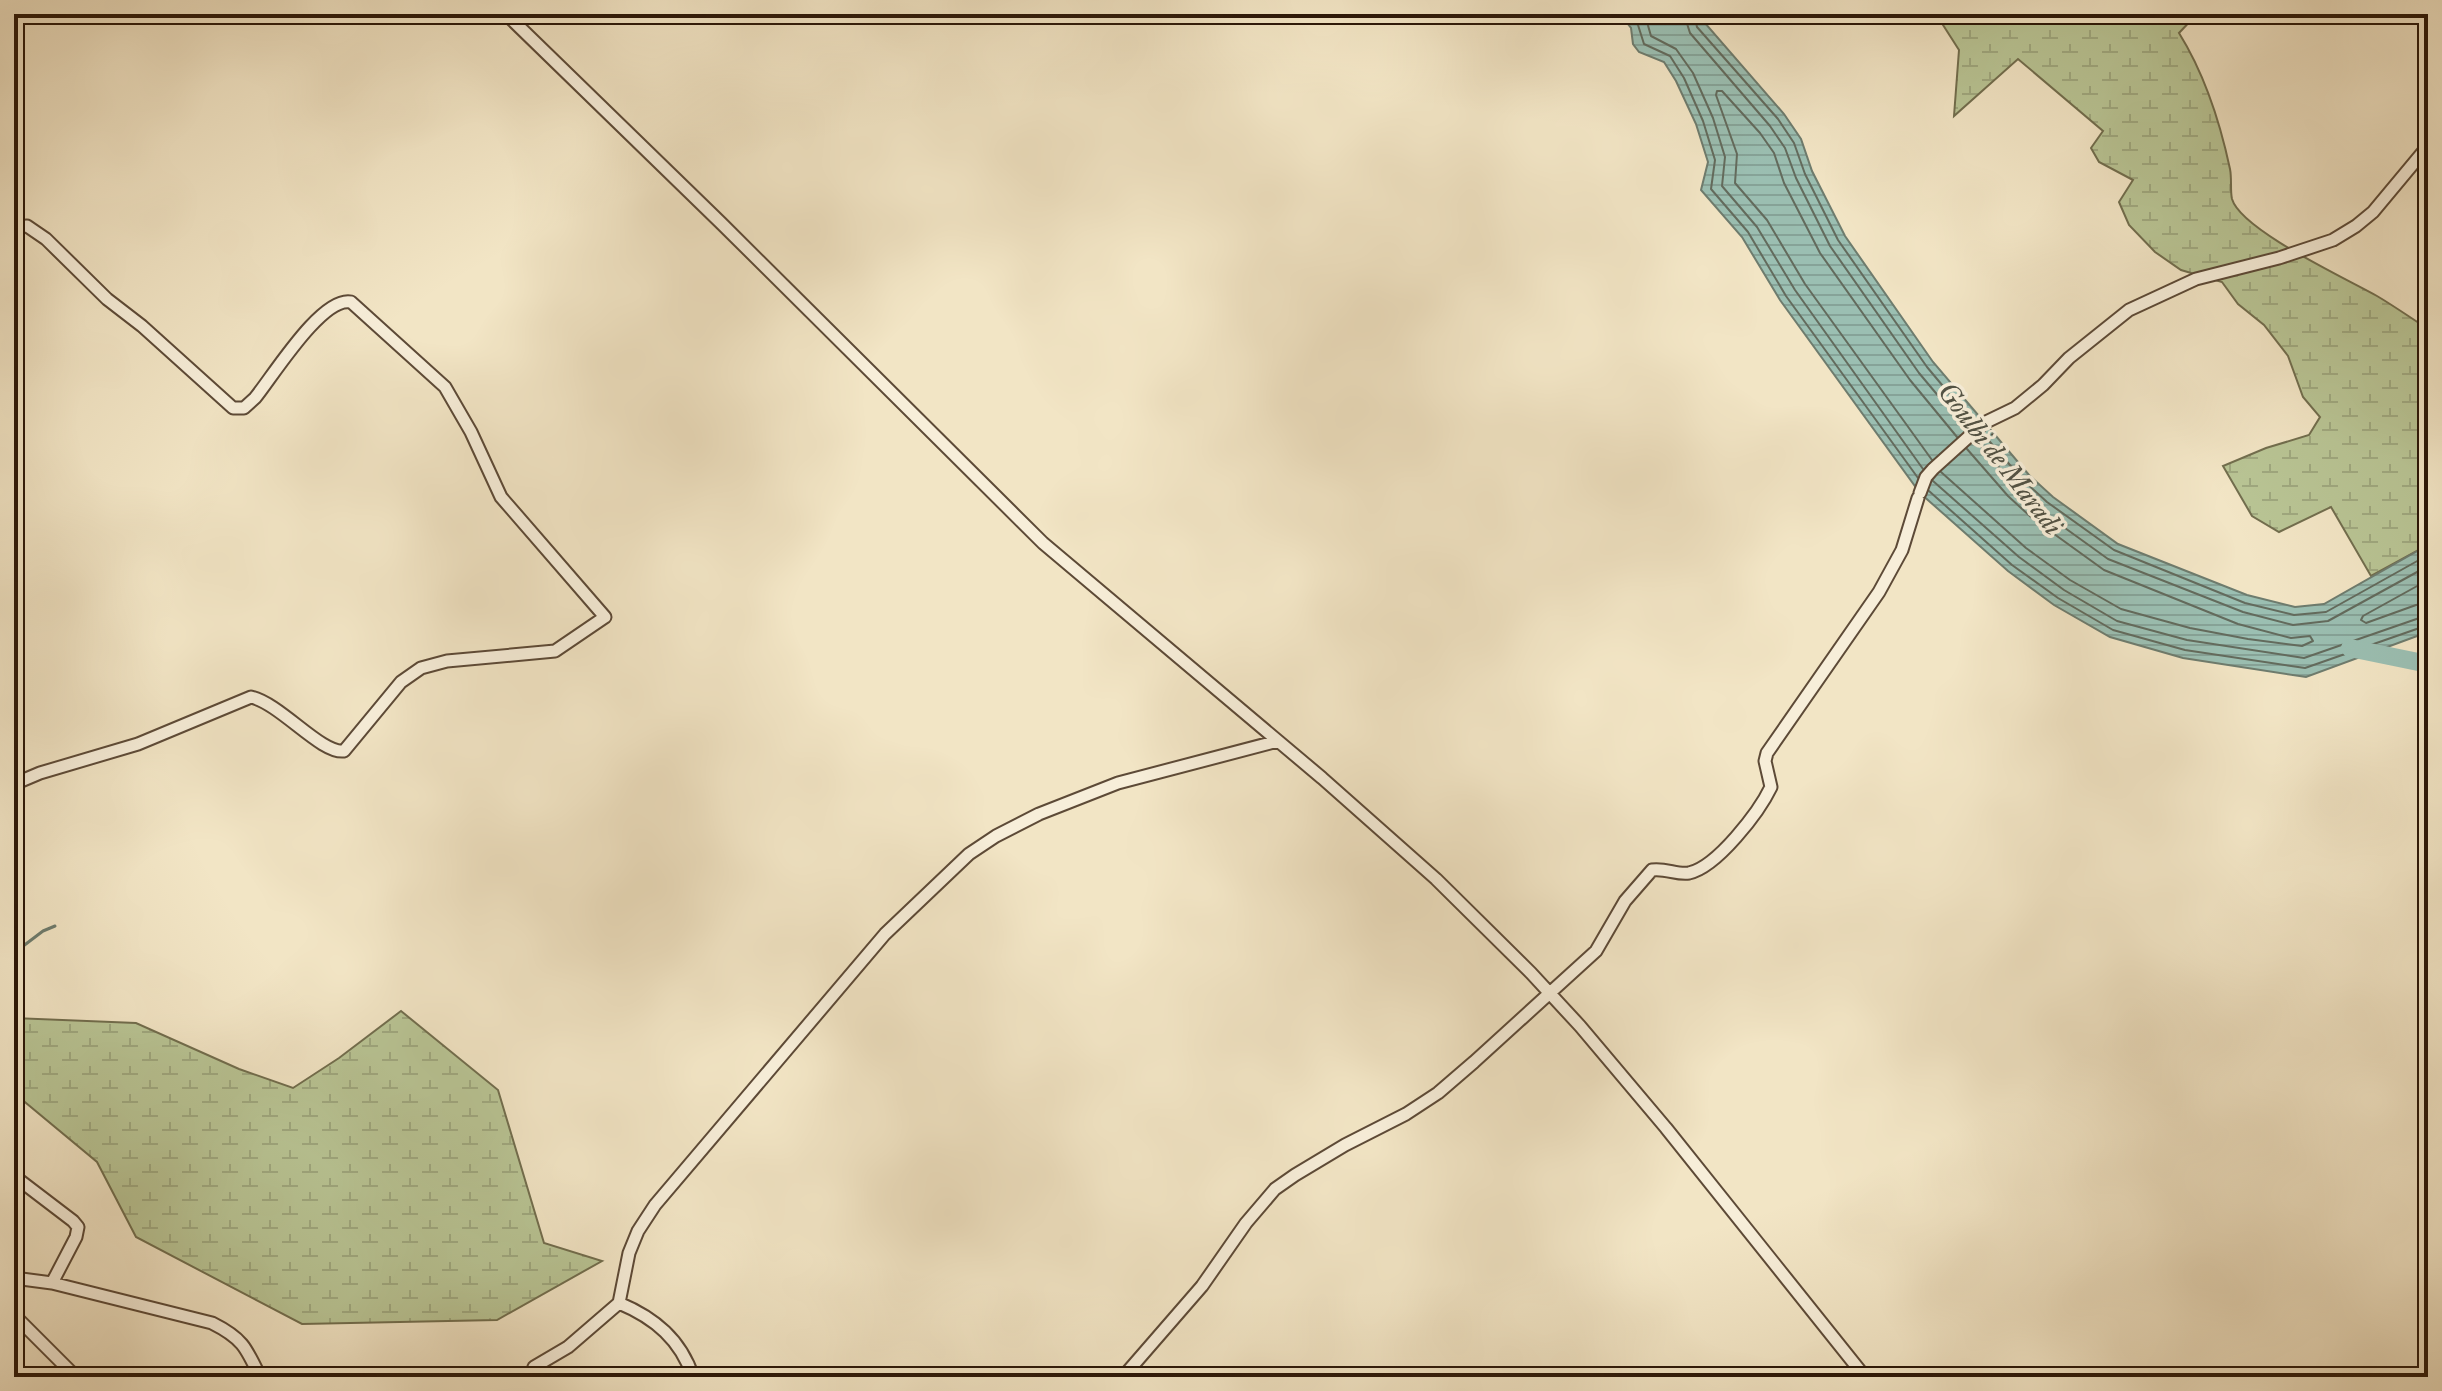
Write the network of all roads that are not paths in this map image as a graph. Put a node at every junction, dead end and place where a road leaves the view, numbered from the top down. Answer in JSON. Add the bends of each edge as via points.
{"nodes":[{"id":1,"x":506,"y":14,"type":"edge"},
{"id":2,"x":2428,"y":146,"type":"edge"},
{"id":3,"x":14,"y":227,"type":"edge"},
{"id":4,"x":1278,"y":741,"type":"junction"},
{"id":5,"x":14,"y":784,"type":"edge"},
{"id":6,"x":1550,"y":991,"type":"junction"},
{"id":7,"x":14,"y":1176,"type":"edge"},
{"id":8,"x":14,"y":1278,"type":"edge"},
{"id":9,"x":52,"y":1283,"type":"junction"},
{"id":10,"x":619,"y":1303,"type":"junction"},
{"id":11,"x":14,"y":1315,"type":"edge"},
{"id":12,"x":534,"y":1367,"type":"dead end"},
{"id":13,"x":76,"y":1377,"type":"edge"},
{"id":14,"x":260,"y":1377,"type":"edge"},
{"id":15,"x":693,"y":1377,"type":"edge"},
{"id":16,"x":1123,"y":1377,"type":"edge"},
{"id":17,"x":1865,"y":1377,"type":"edge"}],
"edges":[{"from":1,"to":4,"type":"street","via":[[1043,543]]},
{"from":2,"to":6,"type":"street","via":[[2373,212],[2333,240],[2196,279],[2129,310],[2015,408],[1984,423],[1933,469],[1902,550],[1879,592],[1767,753],[1771,787],[1748,823],[1700,869],[1652,870],[1625,901],[1596,951]]},
{"from":3,"to":5,"type":"street","via":[[38,232],[233,408],[244,408],[255,398],[315,320],[344,301],[351,302],[445,387],[501,497],[605,617],[555,651],[421,668],[401,682],[344,751],[329,749],[251,697],[138,744]]},
{"from":4,"to":6,"type":"street","via":[[1436,879]]},
{"from":4,"to":10,"type":"street","via":[[1118,783],[1039,814],[969,854],[885,934],[655,1205],[633,1241]]},
{"from":6,"to":16,"type":"street","via":[[1438,1093],[1275,1189],[1202,1286]]},
{"from":6,"to":17,"type":"street"},
{"from":7,"to":9,"type":"street","via":[[78,1227]]},
{"from":8,"to":9,"type":"street"},
{"from":9,"to":14,"type":"street","via":[[212,1323],[245,1345]]},
{"from":10,"to":12,"type":"street","via":[[568,1347]]},
{"from":10,"to":15,"type":"street","via":[[667,1333]]},
{"from":11,"to":13,"type":"street"}]}
